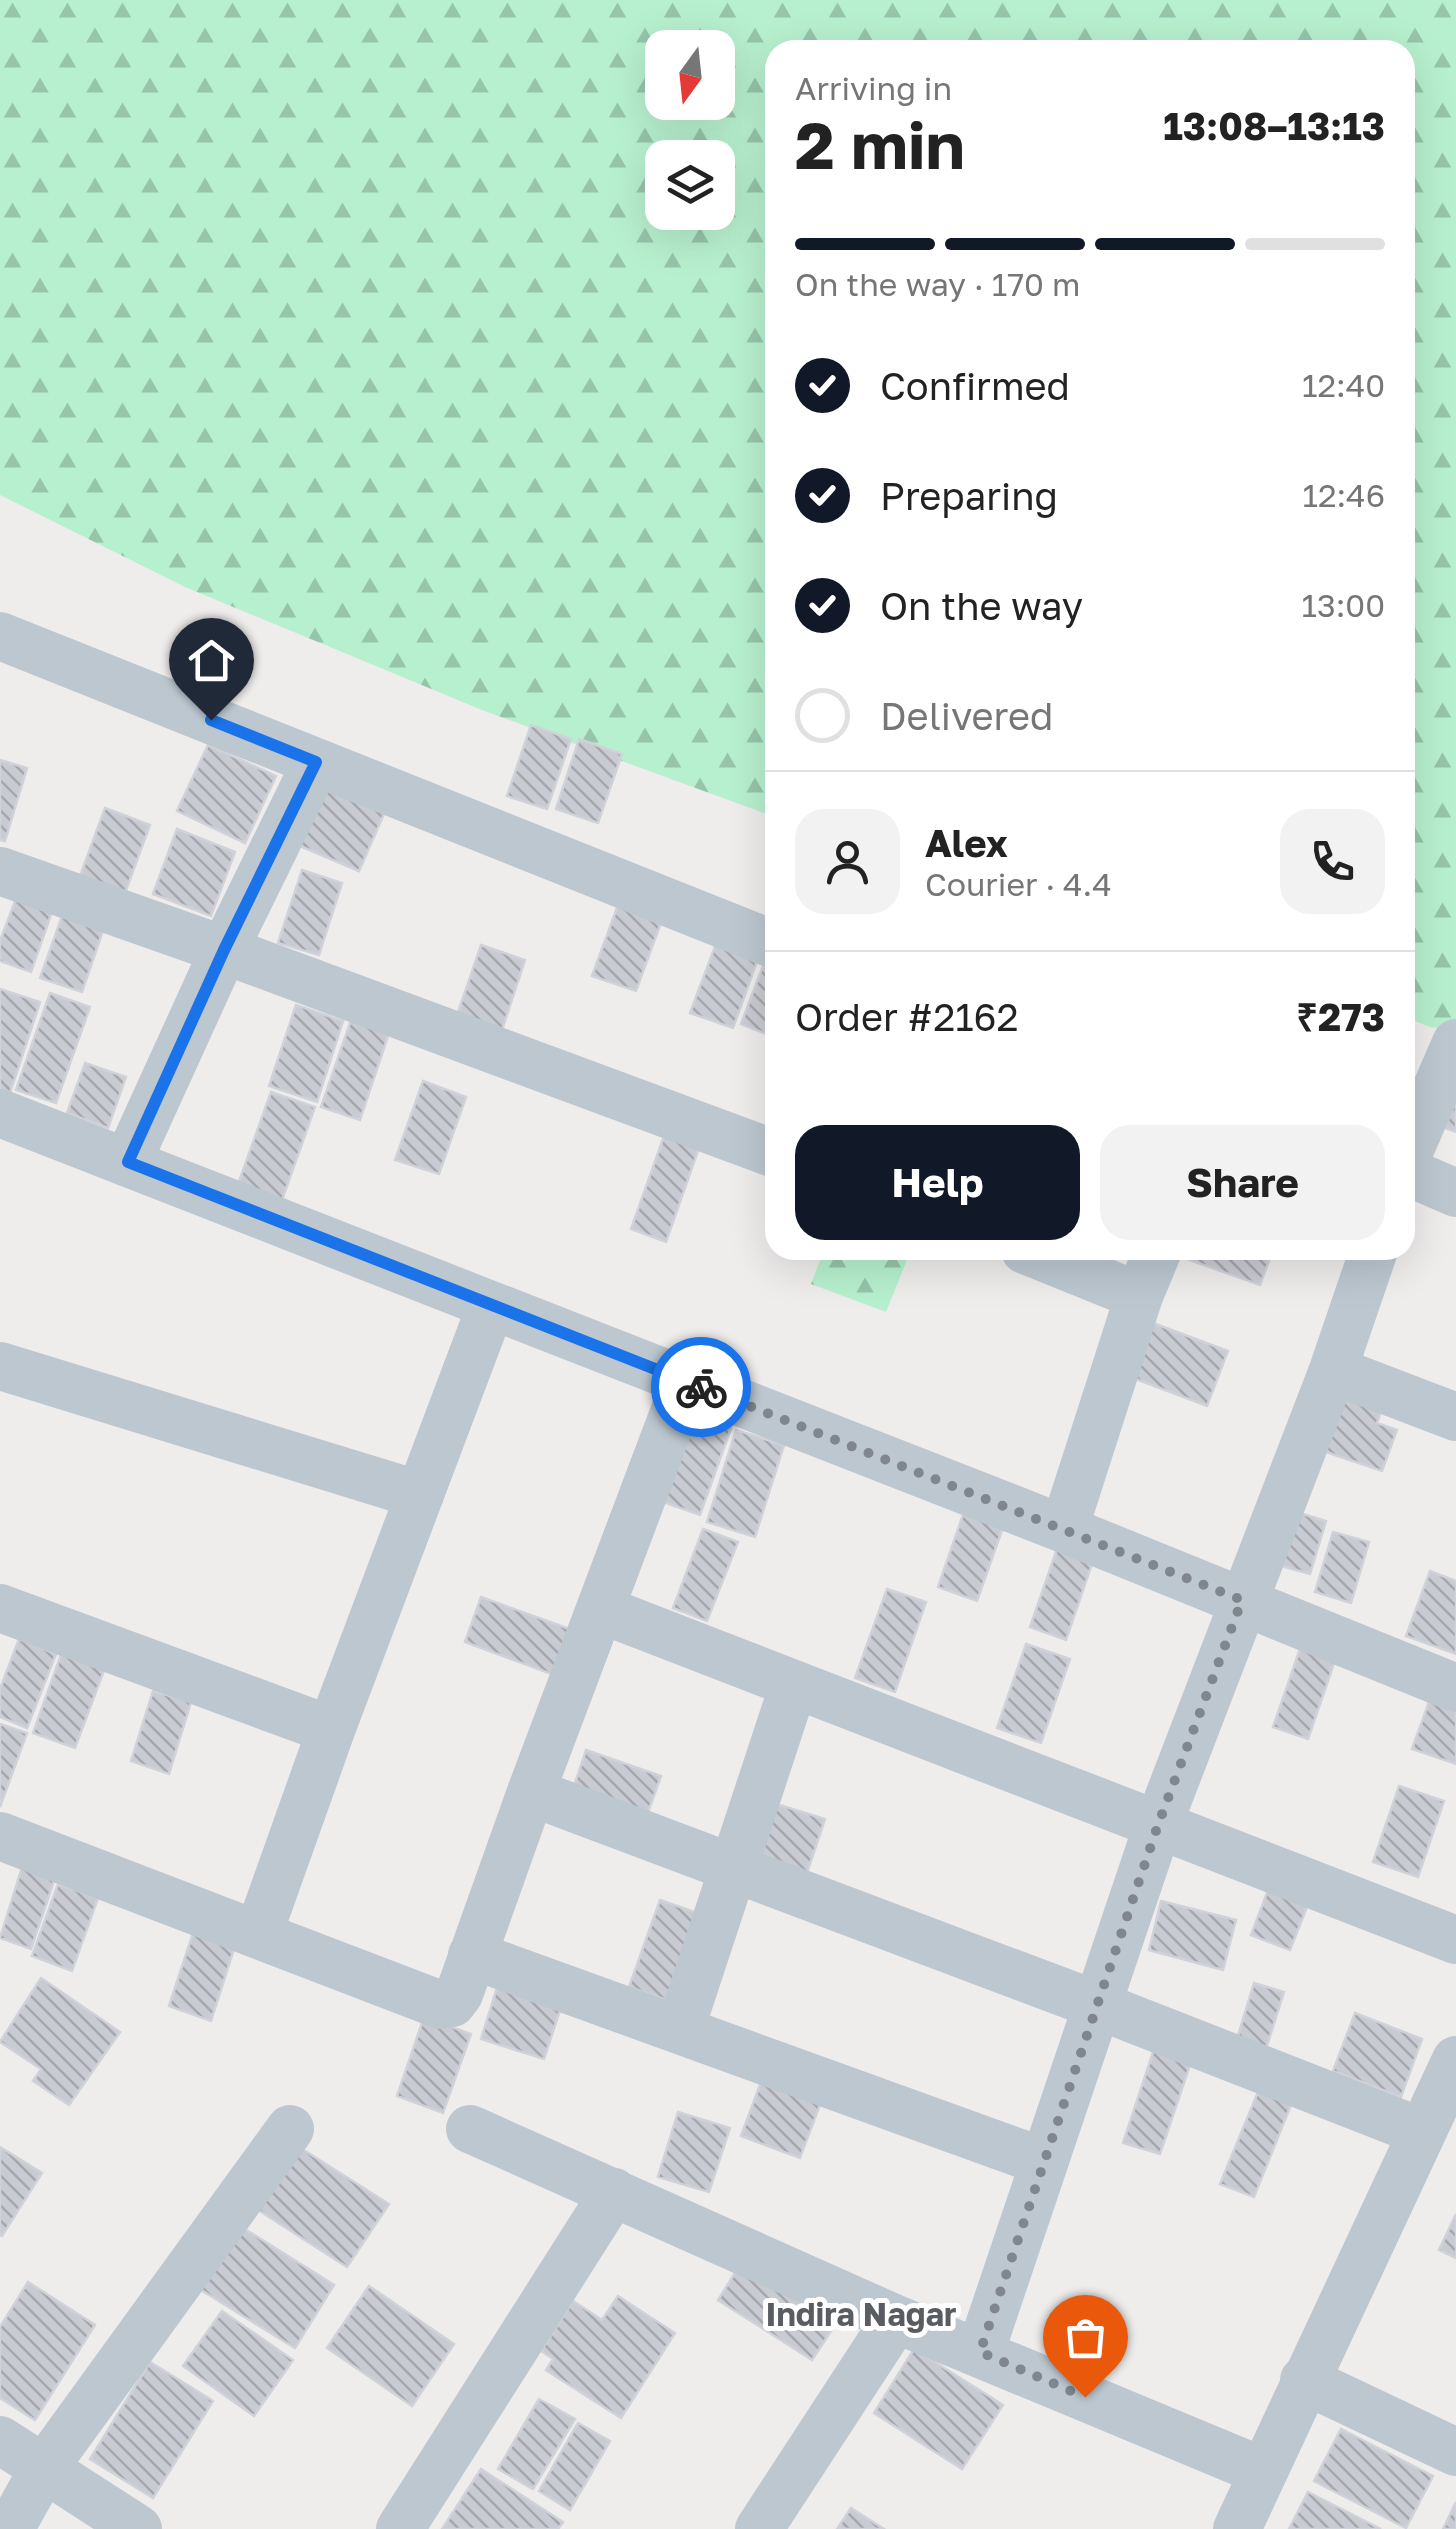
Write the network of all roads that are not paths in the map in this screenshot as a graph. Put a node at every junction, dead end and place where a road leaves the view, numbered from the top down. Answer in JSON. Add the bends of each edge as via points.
{"nodes":[{"id":1,"x":0,"y":636,"type":"edge"},
{"id":2,"x":316,"y":762,"type":"junction"},
{"id":3,"x":0,"y":872,"type":"edge"},
{"id":4,"x":765,"y":941,"type":"edge"},
{"id":5,"x":224,"y":950,"type":"junction"},
{"id":6,"x":1456,"y":1044,"type":"edge"},
{"id":7,"x":0,"y":1113,"type":"edge"},
{"id":8,"x":1415,"y":1139,"type":"edge"},
{"id":9,"x":765,"y":1150,"type":"edge"},
{"id":10,"x":128,"y":1162,"type":"junction"},
{"id":11,"x":1415,"y":1175,"type":"edge"},
{"id":12,"x":1456,"y":1193,"type":"edge"},
{"id":13,"x":1051,"y":1260,"type":"edge"},
{"id":14,"x":1154,"y":1260,"type":"edge"},
{"id":15,"x":1371,"y":1260,"type":"edge"},
{"id":16,"x":1139,"y":1296,"type":"junction"},
{"id":17,"x":491,"y":1306,"type":"junction"},
{"id":18,"x":0,"y":1366,"type":"edge"},
{"id":19,"x":1333,"y":1370,"type":"junction"},
{"id":20,"x":686,"y":1382,"type":"junction"},
{"id":21,"x":1456,"y":1416,"type":"edge"},
{"id":22,"x":420,"y":1495,"type":"junction"},
{"id":23,"x":1064,"y":1529,"type":"junction"},
{"id":24,"x":1242,"y":1600,"type":"junction"},
{"id":25,"x":0,"y":1608,"type":"edge"},
{"id":26,"x":600,"y":1609,"type":"junction"},
{"id":27,"x":794,"y":1684,"type":"junction"},
{"id":28,"x":1456,"y":1688,"type":"edge"},
{"id":29,"x":330,"y":1730,"type":"junction"},
{"id":30,"x":531,"y":1792,"type":"junction"},
{"id":31,"x":1158,"y":1825,"type":"junction"},
{"id":32,"x":0,"y":1836,"type":"edge"},
{"id":33,"x":733,"y":1867,"type":"junction"},
{"id":34,"x":258,"y":1935,"type":"junction"},
{"id":35,"x":1456,"y":1940,"type":"edge"},
{"id":36,"x":472,"y":1955,"type":"junction"},
{"id":37,"x":1097,"y":2005,"type":"junction"},
{"id":38,"x":680,"y":2030,"type":"junction"},
{"id":39,"x":1452,"y":2081,"type":"edge"},
{"id":40,"x":290,"y":2128,"type":"dead end"},
{"id":41,"x":470,"y":2130,"type":"dead end"},
{"id":42,"x":1422,"y":2132,"type":"junction"},
{"id":43,"x":1044,"y":2162,"type":"junction"},
{"id":44,"x":614,"y":2192,"type":"junction"},
{"id":45,"x":896,"y":2319,"type":"junction"},
{"id":46,"x":980,"y":2352,"type":"junction"},
{"id":47,"x":1304,"y":2380,"type":"junction"},
{"id":48,"x":0,"y":2440,"type":"edge"},
{"id":49,"x":1456,"y":2452,"type":"edge"},
{"id":50,"x":44,"y":2468,"type":"junction"},
{"id":51,"x":1262,"y":2471,"type":"junction"},
{"id":52,"x":10,"y":2529,"type":"edge"},
{"id":53,"x":138,"y":2529,"type":"edge"},
{"id":54,"x":400,"y":2529,"type":"edge"},
{"id":55,"x":759,"y":2529,"type":"edge"},
{"id":56,"x":1237,"y":2529,"type":"edge"}],
"edges":[{"from":1,"to":2,"type":"street"},
{"from":2,"to":4,"type":"street"},
{"from":2,"to":5,"type":"street"},
{"from":3,"to":5,"type":"street"},
{"from":5,"to":9,"type":"street"},
{"from":5,"to":10,"type":"street"},
{"from":6,"to":8,"type":"street"},
{"from":7,"to":10,"type":"street"},
{"from":10,"to":17,"type":"street"},
{"from":11,"to":12,"type":"street"},
{"from":13,"to":16,"type":"street"},
{"from":14,"to":16,"type":"street"},
{"from":15,"to":19,"type":"street"},
{"from":16,"to":23,"type":"street"},
{"from":17,"to":20,"type":"street"},
{"from":17,"to":22,"type":"street"},
{"from":18,"to":22,"type":"street"},
{"from":19,"to":21,"type":"street"},
{"from":19,"to":24,"type":"street"},
{"from":20,"to":23,"type":"street"},
{"from":20,"to":26,"type":"street"},
{"from":22,"to":29,"type":"street"},
{"from":23,"to":24,"type":"street"},
{"from":24,"to":28,"type":"street"},
{"from":24,"to":31,"type":"street"},
{"from":25,"to":29,"type":"street"},
{"from":26,"to":27,"type":"street"},
{"from":26,"to":30,"type":"street"},
{"from":27,"to":31,"type":"street"},
{"from":27,"to":33,"type":"street"},
{"from":29,"to":34,"type":"street"},
{"from":30,"to":33,"type":"street"},
{"from":30,"to":36,"type":"street"},
{"from":31,"to":35,"type":"street"},
{"from":31,"to":37,"type":"street"},
{"from":32,"to":34,"type":"street"},
{"from":33,"to":37,"type":"street"},
{"from":33,"to":38,"type":"street"},
{"from":34,"to":36,"type":"street","via":[[441,2005],[459,1994]]},
{"from":36,"to":38,"type":"street"},
{"from":37,"to":42,"type":"street"},
{"from":37,"to":43,"type":"street"},
{"from":38,"to":43,"type":"street"},
{"from":39,"to":42,"type":"street"},
{"from":40,"to":50,"type":"street"},
{"from":41,"to":44,"type":"street"},
{"from":42,"to":47,"type":"street"},
{"from":43,"to":46,"type":"street"},
{"from":44,"to":45,"type":"street"},
{"from":44,"to":54,"type":"street"},
{"from":45,"to":46,"type":"street"},
{"from":45,"to":55,"type":"street"},
{"from":46,"to":51,"type":"street"},
{"from":47,"to":49,"type":"street"},
{"from":47,"to":51,"type":"street"},
{"from":48,"to":50,"type":"street"},
{"from":50,"to":52,"type":"street"},
{"from":50,"to":53,"type":"street"},
{"from":51,"to":56,"type":"street"}]}
